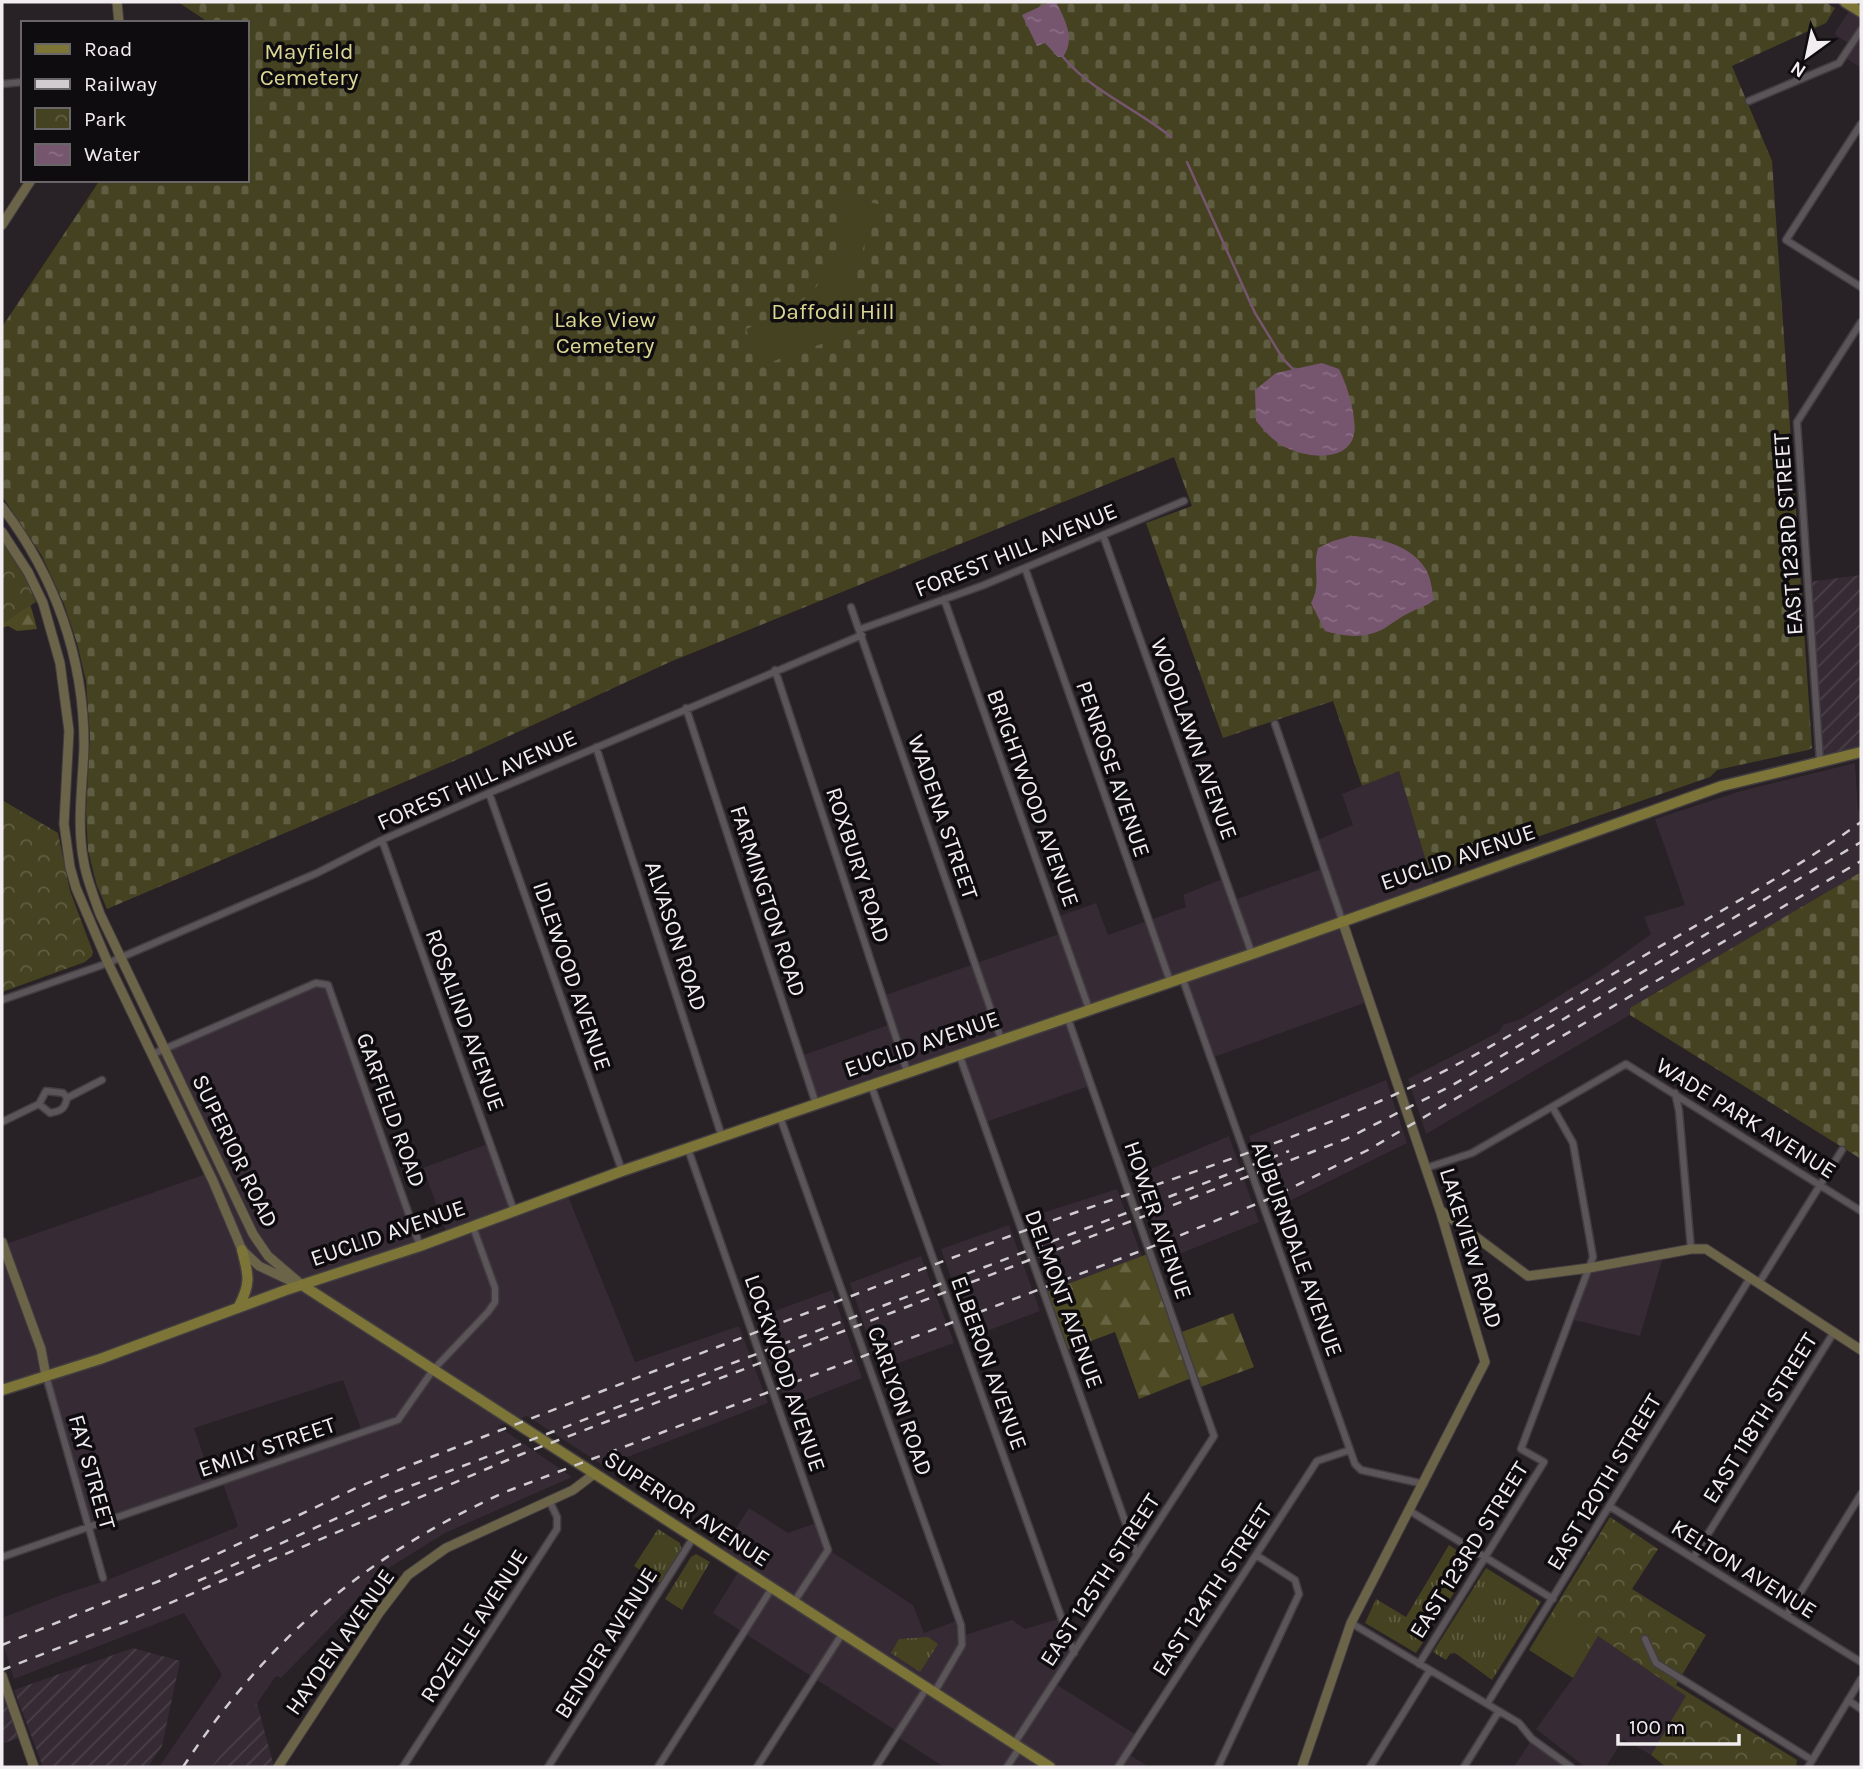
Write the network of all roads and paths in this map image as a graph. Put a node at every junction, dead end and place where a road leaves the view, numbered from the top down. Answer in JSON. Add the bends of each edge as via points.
{"nodes":[{"id":1,"x":117,"y":2,"type":"edge"},
{"id":2,"x":1845,"y":2,"type":"edge"},
{"id":3,"x":1861,"y":12,"type":"edge"},
{"id":4,"x":119,"y":21,"type":"edge"},
{"id":5,"x":1861,"y":30,"type":"edge"},
{"id":6,"x":21,"y":82,"type":"edge"},
{"id":7,"x":2,"y":84,"type":"edge"},
{"id":8,"x":1749,"y":101,"type":"dead end"},
{"id":9,"x":1861,"y":124,"type":"edge"},
{"id":10,"x":30,"y":182,"type":"edge"},
{"id":11,"x":2,"y":225,"type":"edge"},
{"id":12,"x":1861,"y":287,"type":"edge"},
{"id":13,"x":1861,"y":322,"type":"edge"},
{"id":14,"x":1184,"y":501,"type":"dead end"},
{"id":15,"x":2,"y":507,"type":"edge"},
{"id":16,"x":2,"y":532,"type":"edge"},
{"id":17,"x":1103,"y":535,"type":"junction"},
{"id":18,"x":1025,"y":568,"type":"junction"},
{"id":19,"x":944,"y":599,"type":"junction"},
{"id":20,"x":851,"y":607,"type":"dead end"},
{"id":21,"x":862,"y":632,"type":"junction"},
{"id":22,"x":775,"y":670,"type":"junction"},
{"id":23,"x":80,"y":685,"type":"junction"},
{"id":24,"x":65,"y":686,"type":"junction"},
{"id":25,"x":686,"y":708,"type":"junction"},
{"id":26,"x":1275,"y":724,"type":"dead end"},
{"id":27,"x":596,"y":747,"type":"junction"},
{"id":28,"x":1861,"y":752,"type":"edge"},
{"id":29,"x":70,"y":753,"type":"junction"},
{"id":30,"x":83,"y":754,"type":"junction"},
{"id":31,"x":1820,"y":762,"type":"junction"},
{"id":32,"x":489,"y":793,"type":"junction"},
{"id":33,"x":382,"y":840,"type":"junction"},
{"id":34,"x":1342,"y":920,"type":"junction"},
{"id":35,"x":1252,"y":954,"type":"junction"},
{"id":36,"x":120,"y":957,"type":"junction"},
{"id":37,"x":108,"y":963,"type":"junction"},
{"id":38,"x":1182,"y":976,"type":"junction"},
{"id":39,"x":1170,"y":981,"type":"junction"},
{"id":40,"x":2,"y":1000,"type":"edge"},
{"id":41,"x":1089,"y":1009,"type":"junction"},
{"id":42,"x":1068,"y":1016,"type":"junction"},
{"id":43,"x":1001,"y":1039,"type":"junction"},
{"id":44,"x":165,"y":1048,"type":"junction"},
{"id":45,"x":153,"y":1054,"type":"junction"},
{"id":46,"x":959,"y":1054,"type":"junction"},
{"id":47,"x":907,"y":1071,"type":"junction"},
{"id":48,"x":102,"y":1080,"type":"dead end"},
{"id":49,"x":871,"y":1085,"type":"junction"},
{"id":50,"x":1675,"y":1093,"type":"junction"},
{"id":51,"x":67,"y":1098,"type":"junction"},
{"id":52,"x":39,"y":1104,"type":"junction"},
{"id":53,"x":816,"y":1104,"type":"junction"},
{"id":54,"x":1553,"y":1108,"type":"junction"},
{"id":55,"x":780,"y":1117,"type":"junction"},
{"id":56,"x":2,"y":1122,"type":"edge"},
{"id":57,"x":722,"y":1136,"type":"junction"},
{"id":58,"x":688,"y":1149,"type":"junction"},
{"id":59,"x":1842,"y":1150,"type":"dead end"},
{"id":60,"x":1426,"y":1168,"type":"junction"},
{"id":61,"x":622,"y":1171,"type":"junction"},
{"id":62,"x":1820,"y":1185,"type":"junction"},
{"id":63,"x":514,"y":1210,"type":"junction"},
{"id":64,"x":1440,"y":1210,"type":"junction"},
{"id":65,"x":1861,"y":1211,"type":"edge"},
{"id":66,"x":473,"y":1227,"type":"junction"},
{"id":67,"x":2,"y":1242,"type":"edge"},
{"id":68,"x":420,"y":1247,"type":"junction"},
{"id":69,"x":1691,"y":1249,"type":"junction"},
{"id":70,"x":242,"y":1250,"type":"junction"},
{"id":71,"x":1589,"y":1268,"type":"junction"},
{"id":72,"x":1754,"y":1280,"type":"junction"},
{"id":73,"x":302,"y":1286,"type":"junction"},
{"id":74,"x":237,"y":1308,"type":"junction"},
{"id":75,"x":1834,"y":1332,"type":"junction"},
{"id":76,"x":1861,"y":1350,"type":"edge"},
{"id":77,"x":433,"y":1370,"type":"junction"},
{"id":78,"x":46,"y":1376,"type":"junction"},
{"id":79,"x":2,"y":1390,"type":"edge"},
{"id":80,"x":1214,"y":1436,"type":"joint"},
{"id":81,"x":1350,"y":1450,"type":"junction"},
{"id":82,"x":594,"y":1474,"type":"junction"},
{"id":83,"x":1424,"y":1484,"type":"junction"},
{"id":84,"x":1861,"y":1494,"type":"edge"},
{"id":85,"x":549,"y":1500,"type":"junction"},
{"id":86,"x":1609,"y":1506,"type":"junction"},
{"id":87,"x":1410,"y":1511,"type":"junction"},
{"id":88,"x":89,"y":1527,"type":"junction"},
{"id":89,"x":693,"y":1538,"type":"junction"},
{"id":90,"x":1137,"y":1555,"type":"junction"},
{"id":91,"x":1256,"y":1555,"type":"junction"},
{"id":92,"x":2,"y":1557,"type":"edge"},
{"id":93,"x":1486,"y":1557,"type":"junction"},
{"id":94,"x":1693,"y":1558,"type":"junction"},
{"id":95,"x":103,"y":1578,"type":"dead end"},
{"id":96,"x":772,"y":1588,"type":"junction"},
{"id":97,"x":1553,"y":1599,"type":"junction"},
{"id":98,"x":794,"y":1602,"type":"junction"},
{"id":99,"x":1787,"y":1616,"type":"junction"},
{"id":100,"x":1351,"y":1623,"type":"junction"},
{"id":101,"x":842,"y":1634,"type":"junction"},
{"id":102,"x":1645,"y":1639,"type":"dead end"},
{"id":103,"x":1074,"y":1653,"type":"junction"},
{"id":104,"x":1861,"y":1662,"type":"edge"},
{"id":105,"x":1419,"y":1664,"type":"junction"},
{"id":106,"x":1430,"y":1670,"type":"junction"},
{"id":107,"x":2,"y":1676,"type":"edge"},
{"id":108,"x":1861,"y":1679,"type":"edge"},
{"id":109,"x":930,"y":1691,"type":"junction"},
{"id":110,"x":1848,"y":1700,"type":"junction"},
{"id":111,"x":1487,"y":1704,"type":"junction"},
{"id":112,"x":1861,"y":1709,"type":"edge"},
{"id":113,"x":1499,"y":1711,"type":"junction"},
{"id":114,"x":1017,"y":1745,"type":"junction"},
{"id":115,"x":1812,"y":1760,"type":"junction"},
{"id":116,"x":34,"y":1767,"type":"edge"},
{"id":117,"x":278,"y":1767,"type":"edge"},
{"id":118,"x":403,"y":1767,"type":"edge"},
{"id":119,"x":548,"y":1767,"type":"edge"},
{"id":120,"x":658,"y":1767,"type":"edge"},
{"id":121,"x":757,"y":1767,"type":"edge"},
{"id":122,"x":876,"y":1767,"type":"edge"},
{"id":123,"x":1007,"y":1767,"type":"edge"},
{"id":124,"x":1050,"y":1767,"type":"edge"},
{"id":125,"x":1118,"y":1767,"type":"edge"},
{"id":126,"x":1218,"y":1767,"type":"edge"},
{"id":127,"x":1303,"y":1767,"type":"edge"},
{"id":128,"x":1370,"y":1767,"type":"edge"},
{"id":129,"x":1464,"y":1767,"type":"edge"},
{"id":130,"x":1571,"y":1767,"type":"edge"},
{"id":131,"x":1808,"y":1767,"type":"edge"}],
"edges":[{"from":1,"to":4,"type":"street"},
{"from":2,"to":3,"type":"main road"},
{"from":5,"to":8,"type":"street","via":[[1839,63]]},
{"from":6,"to":7,"type":"street"},
{"from":9,"to":12,"type":"street","via":[[1786,240]]},
{"from":10,"to":11,"type":"street"},
{"from":13,"to":31,"type":"street","name":"EAST 123RD STREET","via":[[1797,422]]},
{"from":14,"to":17,"type":"street","name":"FOREST HILL AVENUE"},
{"from":15,"to":23,"type":"street","name":"SUPERIOR ROAD","via":[[46,577],[67,631]]},
{"from":16,"to":24,"type":"street","name":"SUPERIOR ROAD","via":[[43,603]]},
{"from":17,"to":18,"type":"street","name":"FOREST HILL AVENUE"},
{"from":17,"to":35,"type":"street","name":"WOODLAWN AVENUE"},
{"from":18,"to":19,"type":"street","name":"FOREST HILL AVENUE"},
{"from":18,"to":39,"type":"street","name":"PENROSE AVENUE"},
{"from":19,"to":21,"type":"street","name":"FOREST HILL AVENUE"},
{"from":19,"to":41,"type":"street","name":"BRIGHTWOOD AVENUE"},
{"from":20,"to":21,"type":"street","name":"WADENA STREET"},
{"from":21,"to":22,"type":"street","name":"FOREST HILL AVENUE"},
{"from":21,"to":43,"type":"street","name":"WADENA STREET"},
{"from":22,"to":25,"type":"street","name":"FOREST HILL AVENUE"},
{"from":22,"to":47,"type":"street","name":"ROXBURY ROAD"},
{"from":23,"to":24,"type":"street"},
{"from":23,"to":30,"type":"street","name":"SUPERIOR ROAD"},
{"from":24,"to":29,"type":"street","name":"SUPERIOR ROAD"},
{"from":25,"to":27,"type":"street","name":"FOREST HILL AVENUE"},
{"from":25,"to":53,"type":"street","name":"FARMINGTON ROAD"},
{"from":26,"to":34,"type":"street","name":"LAKEVIEW ROAD"},
{"from":27,"to":32,"type":"street","name":"FOREST HILL AVENUE"},
{"from":27,"to":57,"type":"street","name":"ALVASON ROAD"},
{"from":28,"to":31,"type":"main road","name":"EUCLID AVENUE"},
{"from":29,"to":30,"type":"street"},
{"from":29,"to":37,"type":"street","name":"SUPERIOR ROAD","via":[[66,845],[76,888]]},
{"from":30,"to":36,"type":"street","name":"SUPERIOR ROAD","via":[[80,822],[84,863]]},
{"from":31,"to":34,"type":"main road","name":"EUCLID AVENUE","via":[[1722,786]]},
{"from":32,"to":33,"type":"street","name":"FOREST HILL AVENUE"},
{"from":32,"to":61,"type":"street","name":"IDLEWOOD AVENUE"},
{"from":33,"to":36,"type":"street","name":"FOREST HILL AVENUE","via":[[317,873]]},
{"from":33,"to":63,"type":"street","name":"ROSALIND AVENUE"},
{"from":34,"to":35,"type":"main road","name":"EUCLID AVENUE"},
{"from":34,"to":60,"type":"street","name":"LAKEVIEW ROAD"},
{"from":35,"to":38,"type":"main road","name":"EUCLID AVENUE"},
{"from":36,"to":37,"type":"street","name":"FOREST HILL AVENUE"},
{"from":36,"to":44,"type":"street","name":"SUPERIOR ROAD"},
{"from":37,"to":40,"type":"street","name":"FOREST HILL AVENUE"},
{"from":37,"to":45,"type":"street","name":"SUPERIOR ROAD"},
{"from":38,"to":39,"type":"main road","name":"EUCLID AVENUE"},
{"from":38,"to":81,"type":"street","name":"AUBURNDALE AVENUE"},
{"from":39,"to":41,"type":"main road","name":"EUCLID AVENUE"},
{"from":41,"to":42,"type":"main road","name":"EUCLID AVENUE"},
{"from":42,"to":43,"type":"main road","name":"EUCLID AVENUE"},
{"from":42,"to":80,"type":"street","name":"HOWER AVENUE"},
{"from":43,"to":46,"type":"main road","name":"EUCLID AVENUE"},
{"from":44,"to":45,"type":"street"},
{"from":44,"to":68,"type":"street","name":"GARFIELD ROAD","via":[[316,982],[328,985]]},
{"from":44,"to":73,"type":"street","name":"SUPERIOR ROAD","via":[[260,1246]]},
{"from":45,"to":70,"type":"street","name":"SUPERIOR ROAD"},
{"from":46,"to":47,"type":"main road","name":"EUCLID AVENUE"},
{"from":46,"to":90,"type":"street","name":"DELMONT AVENUE"},
{"from":47,"to":49,"type":"main road","name":"EUCLID AVENUE"},
{"from":48,"to":51,"type":"street"},
{"from":49,"to":53,"type":"main road","name":"EUCLID AVENUE"},
{"from":49,"to":103,"type":"street","name":"ELBERON AVENUE"},
{"from":50,"to":54,"type":"street","name":"WADE PARK AVENUE","via":[[1626,1064]]},
{"from":50,"to":62,"type":"street","name":"WADE PARK AVENUE"},
{"from":50,"to":69,"type":"street"},
{"from":51,"to":52,"type":"street","via":[[46,1091]]},
{"from":51,"to":52,"type":"street","via":[[60,1111],[50,1113]]},
{"from":52,"to":56,"type":"street"},
{"from":53,"to":55,"type":"main road","name":"EUCLID AVENUE"},
{"from":54,"to":60,"type":"street","name":"WADE PARK AVENUE","via":[[1470,1155]]},
{"from":54,"to":71,"type":"street","name":"EAST 123RD STREET","via":[[1573,1143],[1593,1258]]},
{"from":55,"to":57,"type":"main road","name":"EUCLID AVENUE"},
{"from":55,"to":109,"type":"street","name":"CARLYON ROAD","via":[[961,1625],[962,1645]]},
{"from":57,"to":58,"type":"main road","name":"EUCLID AVENUE"},
{"from":58,"to":61,"type":"main road","name":"EUCLID AVENUE"},
{"from":58,"to":98,"type":"street","name":"LOCKWOOD AVENUE","via":[[828,1550]]},
{"from":59,"to":62,"type":"street","name":"EAST 120TH STREET"},
{"from":60,"to":64,"type":"street","name":"LAKEVIEW ROAD"},
{"from":61,"to":63,"type":"main road","name":"EUCLID AVENUE"},
{"from":62,"to":65,"type":"street","name":"WADE PARK AVENUE"},
{"from":62,"to":72,"type":"street","name":"EAST 120TH STREET"},
{"from":63,"to":66,"type":"main road","name":"EUCLID AVENUE"},
{"from":64,"to":71,"type":"street","via":[[1528,1276]]},
{"from":64,"to":83,"type":"street","name":"LAKEVIEW ROAD","via":[[1485,1362]]},
{"from":66,"to":68,"type":"main road","name":"EUCLID AVENUE"},
{"from":66,"to":77,"type":"street","name":"EMILY STREET","via":[[495,1288],[495,1302]]},
{"from":67,"to":78,"type":"street","via":[[41,1349]]},
{"from":68,"to":73,"type":"main road","name":"EUCLID AVENUE"},
{"from":69,"to":71,"type":"street"},
{"from":69,"to":72,"type":"street","via":[[1706,1249]]},
{"from":70,"to":73,"type":"street","name":"SUPERIOR ROAD","via":[[260,1266]]},
{"from":70,"to":74,"type":"main road","via":[[248,1286]]},
{"from":71,"to":93,"type":"street","name":"EAST 123RD STREET","via":[[1521,1449],[1544,1462]]},
{"from":72,"to":75,"type":"street"},
{"from":72,"to":86,"type":"street","name":"EAST 120TH STREET"},
{"from":73,"to":74,"type":"main road","name":"EUCLID AVENUE"},
{"from":73,"to":77,"type":"main road","name":"SUPERIOR AVENUE"},
{"from":74,"to":78,"type":"main road","name":"EUCLID AVENUE"},
{"from":75,"to":76,"type":"street"},
{"from":75,"to":94,"type":"street","name":"EAST 118TH STREET"},
{"from":77,"to":82,"type":"main road","name":"SUPERIOR AVENUE"},
{"from":77,"to":88,"type":"street","name":"EMILY STREET","via":[[398,1420]]},
{"from":78,"to":79,"type":"main road","name":"EUCLID AVENUE"},
{"from":78,"to":88,"type":"street","name":"FAY STREET"},
{"from":80,"to":90,"type":"street","name":"EAST 125TH STREET"},
{"from":81,"to":83,"type":"street","name":"AUBURNDALE AVENUE","via":[[1361,1470]]},
{"from":81,"to":91,"type":"street","name":"EAST 124TH STREET","via":[[1317,1461]]},
{"from":82,"to":85,"type":"street","name":"HAYDEN AVENUE"},
{"from":82,"to":89,"type":"main road","name":"SUPERIOR AVENUE"},
{"from":83,"to":87,"type":"street","name":"LAKEVIEW ROAD"},
{"from":84,"to":99,"type":"street"},
{"from":85,"to":117,"type":"street","name":"HAYDEN AVENUE","via":[[446,1548],[408,1575]]},
{"from":85,"to":118,"type":"street","name":"ROZELLE AVENUE","via":[[557,1528]]},
{"from":86,"to":94,"type":"street","name":"KELTON AVENUE"},
{"from":86,"to":97,"type":"street","name":"EAST 120TH STREET"},
{"from":87,"to":93,"type":"street"},
{"from":87,"to":100,"type":"street","name":"LAKEVIEW ROAD"},
{"from":88,"to":92,"type":"street","name":"EMILY STREET"},
{"from":88,"to":95,"type":"street","name":"FAY STREET"},
{"from":89,"to":96,"type":"main road","name":"SUPERIOR AVENUE"},
{"from":89,"to":119,"type":"street","name":"BENDER AVENUE"},
{"from":90,"to":103,"type":"street","name":"EAST 125TH STREET"},
{"from":91,"to":125,"type":"street","name":"EAST 124TH STREET"},
{"from":91,"to":126,"type":"street","via":[[1295,1580],[1299,1594]]},
{"from":93,"to":97,"type":"street"},
{"from":93,"to":105,"type":"street","name":"EAST 123RD STREET"},
{"from":94,"to":99,"type":"street","name":"KELTON AVENUE"},
{"from":96,"to":98,"type":"main road","name":"SUPERIOR AVENUE"},
{"from":96,"to":120,"type":"street"},
{"from":97,"to":111,"type":"street","name":"EAST 120TH STREET"},
{"from":98,"to":101,"type":"main road","name":"SUPERIOR AVENUE"},
{"from":99,"to":104,"type":"street","name":"KELTON AVENUE"},
{"from":100,"to":105,"type":"street"},
{"from":100,"to":127,"type":"street","name":"LAKEVIEW ROAD"},
{"from":101,"to":109,"type":"main road","name":"SUPERIOR AVENUE"},
{"from":101,"to":121,"type":"street"},
{"from":102,"to":115,"type":"street","via":[[1656,1663]]},
{"from":103,"to":114,"type":"street","name":"EAST 125TH STREET"},
{"from":105,"to":106,"type":"street"},
{"from":106,"to":111,"type":"street"},
{"from":106,"to":128,"type":"street","name":"EAST 123RD STREET"},
{"from":107,"to":116,"type":"street"},
{"from":108,"to":110,"type":"street"},
{"from":109,"to":114,"type":"main road","name":"SUPERIOR AVENUE"},
{"from":109,"to":122,"type":"street","name":"CARLYON ROAD"},
{"from":110,"to":112,"type":"street"},
{"from":110,"to":115,"type":"street"},
{"from":111,"to":113,"type":"street"},
{"from":113,"to":129,"type":"street"},
{"from":113,"to":130,"type":"street"},
{"from":114,"to":123,"type":"street","name":"EAST 125TH STREET"},
{"from":114,"to":124,"type":"main road","name":"SUPERIOR AVENUE"},
{"from":115,"to":131,"type":"street"}]}
